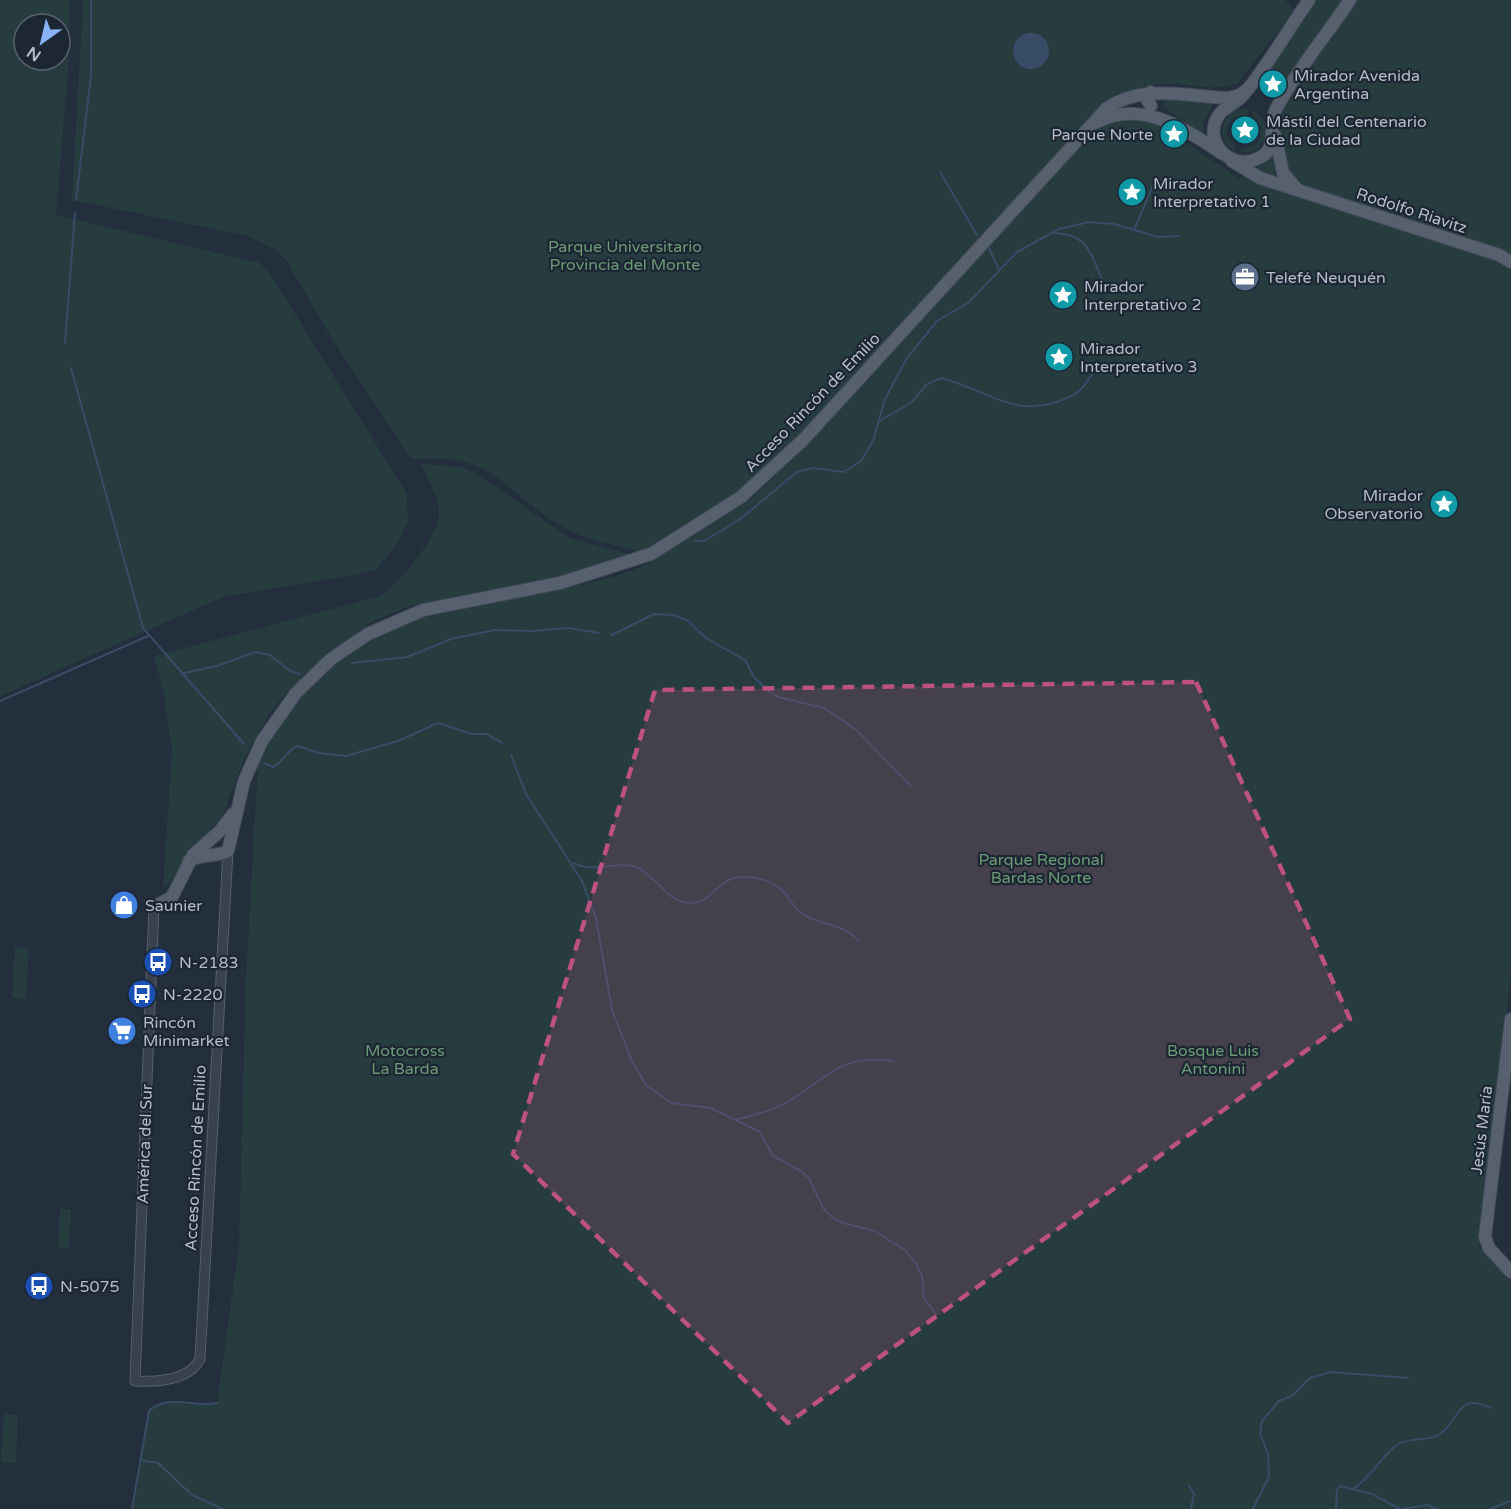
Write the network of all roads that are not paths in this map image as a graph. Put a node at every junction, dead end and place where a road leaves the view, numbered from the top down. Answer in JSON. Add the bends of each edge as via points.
{"nodes":[{"id":1,"x":1309,"y":0,"type":"edge"},
{"id":2,"x":1350,"y":0,"type":"edge"},
{"id":3,"x":1249,"y":88,"type":"junction"},
{"id":4,"x":1151,"y":92,"type":"junction"},
{"id":5,"x":1225,"y":98,"type":"junction"},
{"id":6,"x":1239,"y":99,"type":"junction"},
{"id":7,"x":1150,"y":106,"type":"dead end"},
{"id":8,"x":1186,"y":129,"type":"joint"},
{"id":9,"x":1274,"y":131,"type":"junction"},
{"id":10,"x":1084,"y":132,"type":"junction"},
{"id":11,"x":1226,"y":156,"type":"junction"},
{"id":12,"x":1302,"y":192,"type":"junction"},
{"id":13,"x":1511,"y":262,"type":"edge"},
{"id":14,"x":236,"y":807,"type":"junction"},
{"id":15,"x":228,"y":851,"type":"junction"},
{"id":16,"x":189,"y":861,"type":"junction"},
{"id":17,"x":154,"y":907,"type":"joint"},
{"id":18,"x":1511,"y":1019,"type":"edge"},
{"id":19,"x":1511,"y":1272,"type":"edge"},
{"id":20,"x":135,"y":1382,"type":"joint"}],
"edges":[{"from":1,"to":3,"type":"main road"},
{"from":2,"to":9,"type":"main road","via":[[1275,111]]},
{"from":3,"to":5,"type":"main road"},
{"from":3,"to":6,"type":"main road"},
{"from":4,"to":5,"type":"main road"},
{"from":4,"to":7,"type":"main road","via":[[1147,98]]},
{"from":4,"to":10,"type":"main road","name":"Acceso Rincón de Emilio","via":[[1128,97],[1107,108]]},
{"from":5,"to":6,"type":"main road"},
{"from":6,"to":11,"type":"main road","via":[[1223,110],[1215,124],[1215,141]]},
{"from":8,"to":10,"type":"main road","name":"Acceso Rincón de Emilio","via":[[1129,113],[1105,118]]},
{"from":8,"to":11,"type":"main road","name":"Rodolfo Riavitz"},
{"from":9,"to":11,"type":"main road","via":[[1270,147],[1261,157],[1244,162]]},
{"from":9,"to":12,"type":"main road","name":"Rodolfo Riavitz","via":[[1283,173]]},
{"from":10,"to":14,"type":"main road","name":"Acceso Rincón de Emilio","via":[[804,439],[741,498],[662,549],[636,560],[560,583],[423,610],[355,642],[312,676],[277,716],[249,767]]},
{"from":11,"to":12,"type":"main road","name":"Rodolfo Riavitz","via":[[1251,175]]},
{"from":12,"to":13,"type":"main road","name":"Rodolfo Riavitz"},
{"from":14,"to":15,"type":"main road","name":"Acceso Rincón de Emilio"},
{"from":14,"to":16,"type":"main road","name":"Acceso Rincón de Emilio","via":[[220,831]]},
{"from":15,"to":16,"type":"main road"},
{"from":15,"to":20,"type":"street","name":"Acceso Rincón de Emilio","via":[[200,1359],[191,1370],[177,1376]]},
{"from":16,"to":17,"type":"main road","name":"Acceso Rincón de Emilio","via":[[172,897]]},
{"from":17,"to":20,"type":"street","name":"América del Sur"},
{"from":18,"to":19,"type":"main road","name":"Jesús María","via":[[1486,1233],[1487,1244]]}]}
